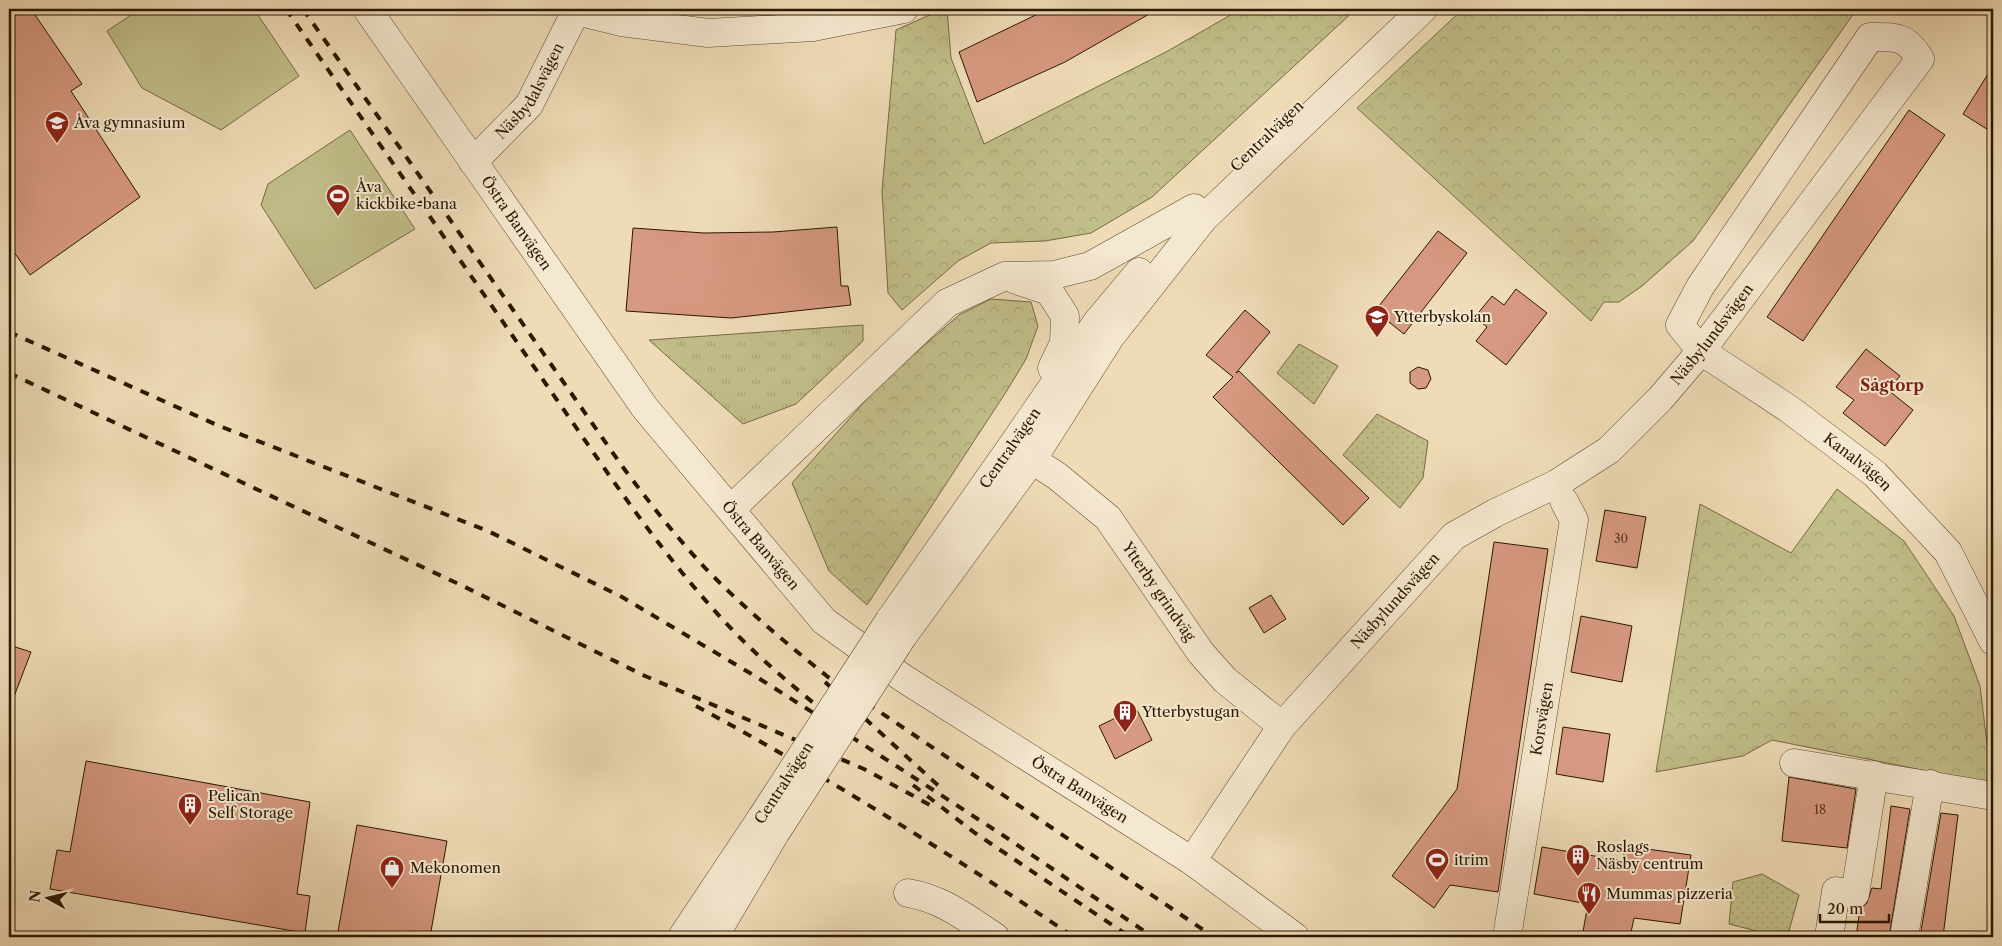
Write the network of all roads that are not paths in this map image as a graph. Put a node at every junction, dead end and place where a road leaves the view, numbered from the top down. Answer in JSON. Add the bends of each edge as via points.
{"nodes":[{"id":1,"x":367,"y":9,"type":"edge"},
{"id":2,"x":904,"y":9,"type":"edge"},
{"id":3,"x":1401,"y":9,"type":"edge"},
{"id":4,"x":1423,"y":9,"type":"edge"},
{"id":5,"x":574,"y":10,"type":"edge"},
{"id":6,"x":657,"y":18,"type":"edge"},
{"id":7,"x":473,"y":162,"type":"junction"},
{"id":8,"x":1194,"y":208,"type":"junction"},
{"id":9,"x":1005,"y":276,"type":"junction"},
{"id":10,"x":1680,"y":325,"type":"joint"},
{"id":11,"x":1701,"y":351,"type":"junction"},
{"id":12,"x":1024,"y":450,"type":"junction"},
{"id":13,"x":1564,"y":501,"type":"dead end"},
{"id":14,"x":732,"y":509,"type":"junction"},
{"id":15,"x":1993,"y":641,"type":"edge"},
{"id":16,"x":1282,"y":726,"type":"junction"},
{"id":17,"x":1794,"y":762,"type":"dead end"},
{"id":18,"x":1874,"y":775,"type":"junction"},
{"id":19,"x":1930,"y":784,"type":"junction"},
{"id":20,"x":1993,"y":796,"type":"edge"},
{"id":21,"x":769,"y":824,"type":"junction"},
{"id":22,"x":1192,"y":861,"type":"junction"},
{"id":23,"x":908,"y":893,"type":"dead end"},
{"id":24,"x":682,"y":937,"type":"edge"},
{"id":25,"x":714,"y":937,"type":"edge"},
{"id":26,"x":995,"y":937,"type":"edge"},
{"id":27,"x":1296,"y":937,"type":"edge"},
{"id":28,"x":1506,"y":937,"type":"edge"},
{"id":29,"x":1829,"y":937,"type":"edge"},
{"id":30,"x":1904,"y":937,"type":"edge"}],
"edges":[{"from":1,"to":7,"type":"street","name":"Östra Banvägen"},
{"from":2,"to":6,"type":"street","name":"Näsbydalsvägen","via":[[813,27],[708,33]]},
{"from":3,"to":8,"type":"street","name":"Centralvägen","via":[[1345,59]]},
{"from":4,"to":12,"type":"street","name":"Centralvägen","via":[[1204,218]]},
{"from":5,"to":6,"type":"street","name":"Näsbydalsvägen","via":[[621,22]]},
{"from":5,"to":7,"type":"street","name":"Näsbydalsvägen","via":[[529,105]]},
{"from":7,"to":14,"type":"street","name":"Östra Banvägen","via":[[645,408]]},
{"from":8,"to":9,"type":"street","via":[[1090,266],[1054,274]]},
{"from":8,"to":12,"type":"street","name":"Centralvägen","via":[[1097,322]]},
{"from":9,"to":12,"type":"street","via":[[1049,291],[1065,316],[1064,343]]},
{"from":9,"to":14,"type":"street","via":[[947,303]]},
{"from":10,"to":11,"type":"street","name":"Kanalvägen"},
{"from":10,"to":11,"type":"street","name":"Näsbylundsvägen","via":[[1700,287],[1870,37],[1897,37],[1913,47],[1920,59]]},
{"from":11,"to":15,"type":"street","name":"Kanalvägen","via":[[1789,409],[1875,474],[1948,552]]},
{"from":11,"to":16,"type":"street","name":"Näsbylundsvägen","via":[[1660,399],[1609,450],[1556,484],[1454,536]]},
{"from":12,"to":16,"type":"street","name":"Ytterby grindväg","via":[[1108,518],[1201,653],[1225,680]]},
{"from":12,"to":21,"type":"street","name":"Centralvägen","bridge":true,"via":[[896,628]]},
{"from":13,"to":28,"type":"street","name":"Korsvägen","via":[[1574,520]]},
{"from":14,"to":22,"type":"street","name":"Östra Banvägen","via":[[824,621],[902,678]]},
{"from":16,"to":22,"type":"street","name":"Näsbylundsvägen"},
{"from":17,"to":18,"type":"street"},
{"from":18,"to":19,"type":"street"},
{"from":18,"to":29,"type":"street","via":[[1855,894],[1836,891]]},
{"from":19,"to":20,"type":"street"},
{"from":19,"to":30,"type":"street"},
{"from":21,"to":24,"type":"street","name":"Centralvägen"},
{"from":21,"to":25,"type":"street","name":"Centralvägen"},
{"from":22,"to":27,"type":"street","name":"Östra Banvägen"},
{"from":23,"to":26,"type":"street","via":[[944,904]]}]}
